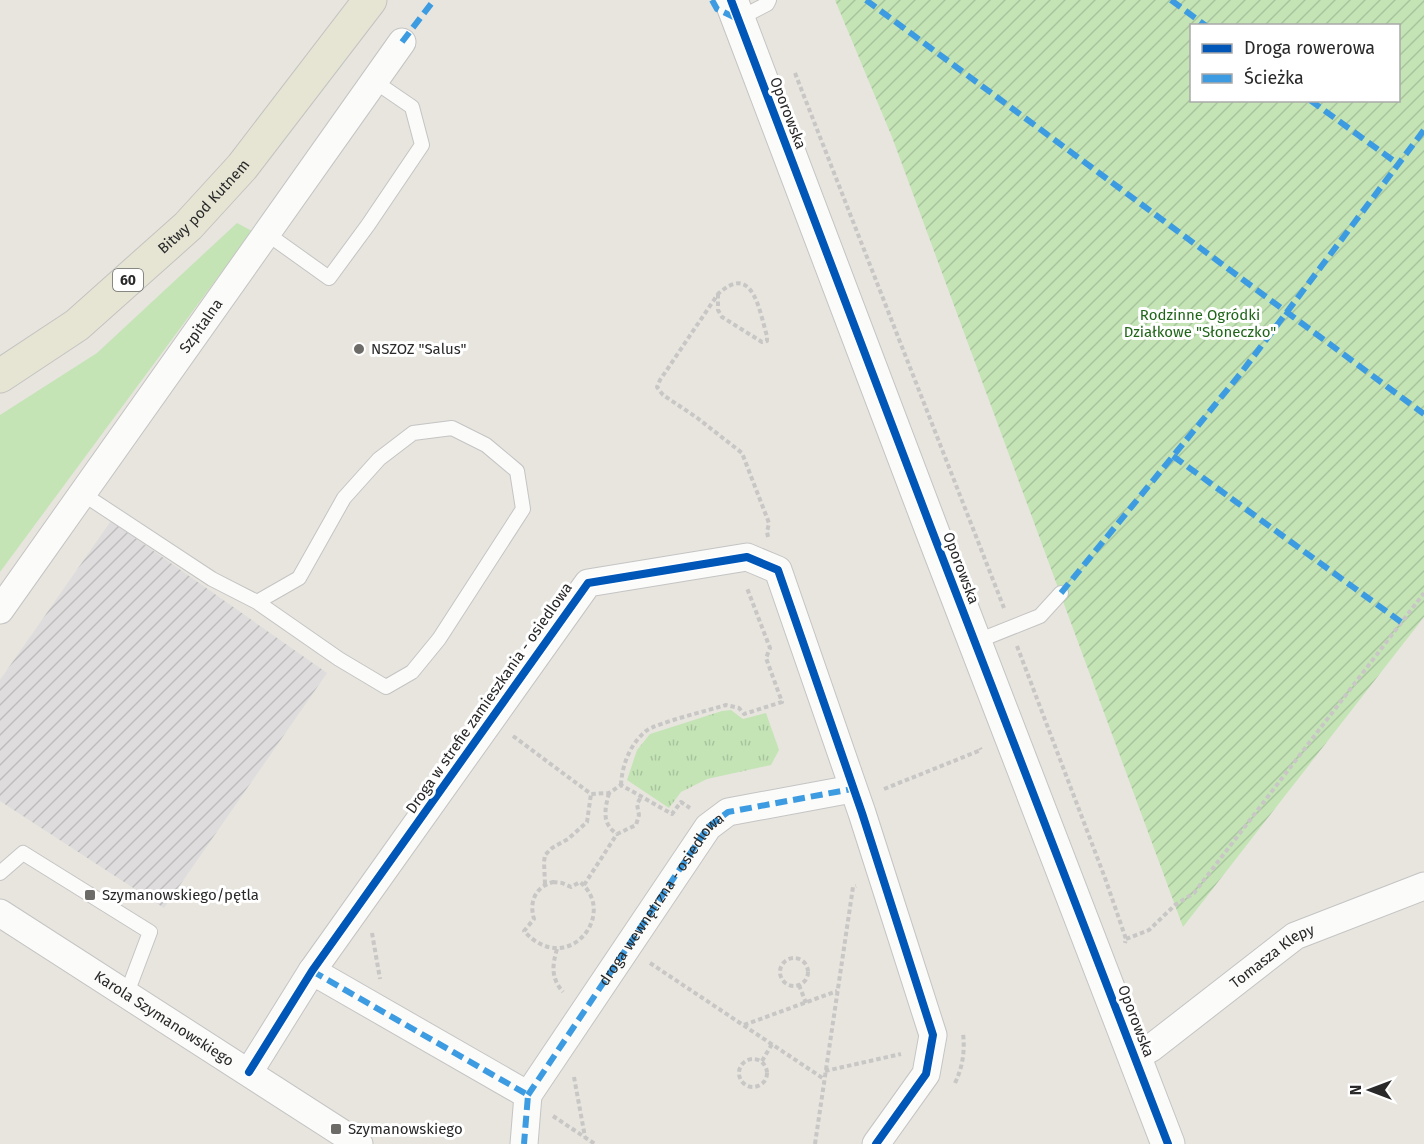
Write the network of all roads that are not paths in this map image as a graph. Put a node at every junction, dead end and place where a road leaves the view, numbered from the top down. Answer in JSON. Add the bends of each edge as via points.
{"nodes":[{"id":1,"x":370,"y":0,"type":"edge"},
{"id":2,"x":770,"y":0,"type":"edge"},
{"id":3,"x":734,"y":10,"type":"edge"},
{"id":4,"x":402,"y":42,"type":"dead end"},
{"id":5,"x":374,"y":81,"type":"junction"},
{"id":6,"x":267,"y":233,"type":"junction"},
{"id":7,"x":0,"y":376,"type":"edge"},
{"id":8,"x":83,"y":494,"type":"junction"},
{"id":9,"x":1061,"y":593,"type":"dead end"},
{"id":10,"x":257,"y":602,"type":"junction"},
{"id":11,"x":0,"y":610,"type":"edge"},
{"id":12,"x":975,"y":642,"type":"junction"},
{"id":13,"x":864,"y":791,"type":"junction"},
{"id":14,"x":0,"y":873,"type":"edge"},
{"id":15,"x":1424,"y":886,"type":"edge"},
{"id":16,"x":0,"y":913,"type":"edge"},
{"id":17,"x":312,"y":971,"type":"junction"},
{"id":18,"x":127,"y":993,"type":"junction"},
{"id":19,"x":1136,"y":1057,"type":"junction"},
{"id":20,"x":249,"y":1072,"type":"junction"},
{"id":21,"x":537,"y":1103,"type":"junction"},
{"id":22,"x":359,"y":1144,"type":"edge"},
{"id":23,"x":525,"y":1144,"type":"edge"},
{"id":24,"x":876,"y":1144,"type":"edge"},
{"id":25,"x":1168,"y":1144,"type":"edge"}],
"edges":[{"from":1,"to":7,"type":"main road","name":"Bitwy pod Kutnem","number":"60","via":[[242,167],[188,226],[77,325]]},
{"from":2,"to":3,"type":"lane","via":[[767,4]]},
{"from":3,"to":12,"type":"street","name":"Oporowska"},
{"from":4,"to":5,"type":"street","name":"Szpitalna"},
{"from":5,"to":6,"type":"street","name":"Szpitalna"},
{"from":5,"to":6,"type":"lane","via":[[412,107],[422,145],[368,225],[329,278]]},
{"from":6,"to":8,"type":"street","name":"Szpitalna"},
{"from":8,"to":10,"type":"lane","via":[[212,579]]},
{"from":8,"to":11,"type":"street","name":"Szpitalna"},
{"from":9,"to":12,"type":"lane","via":[[1040,616]]},
{"from":10,"to":10,"type":"lane","via":[[299,578],[344,498],[379,459],[413,433],[453,428],[486,445],[517,471],[524,509],[439,639],[412,672],[386,687]]},
{"from":12,"to":19,"type":"street","name":"Oporowska"},
{"from":13,"to":17,"type":"street","name":"Droga w strefie zamieszkania - osiedlowa","via":[[778,570],[747,557],[588,583]]},
{"from":13,"to":21,"type":"street","name":"droga wewnętrzna - osiedlowa","via":[[728,813],[708,828]]},
{"from":13,"to":24,"type":"street","name":"Droga w strefie zamieszkania - osiedlowa","via":[[882,875],[933,1035],[928,1065]]},
{"from":14,"to":18,"type":"lane","via":[[23,852],[150,932]]},
{"from":15,"to":19,"type":"street","name":"Tomasza Klepy","via":[[1295,936]]},
{"from":16,"to":18,"type":"street","name":"Karola Szymanowskiego"},
{"from":17,"to":20,"type":"street","name":"Droga w strefie zamieszkania - osiedlowa"},
{"from":17,"to":21,"type":"street"},
{"from":18,"to":20,"type":"street","name":"Karola Szymanowskiego"},
{"from":19,"to":25,"type":"street","name":"Oporowska"},
{"from":20,"to":22,"type":"street","name":"Karola Szymanowskiego"},
{"from":21,"to":23,"type":"street"}]}
